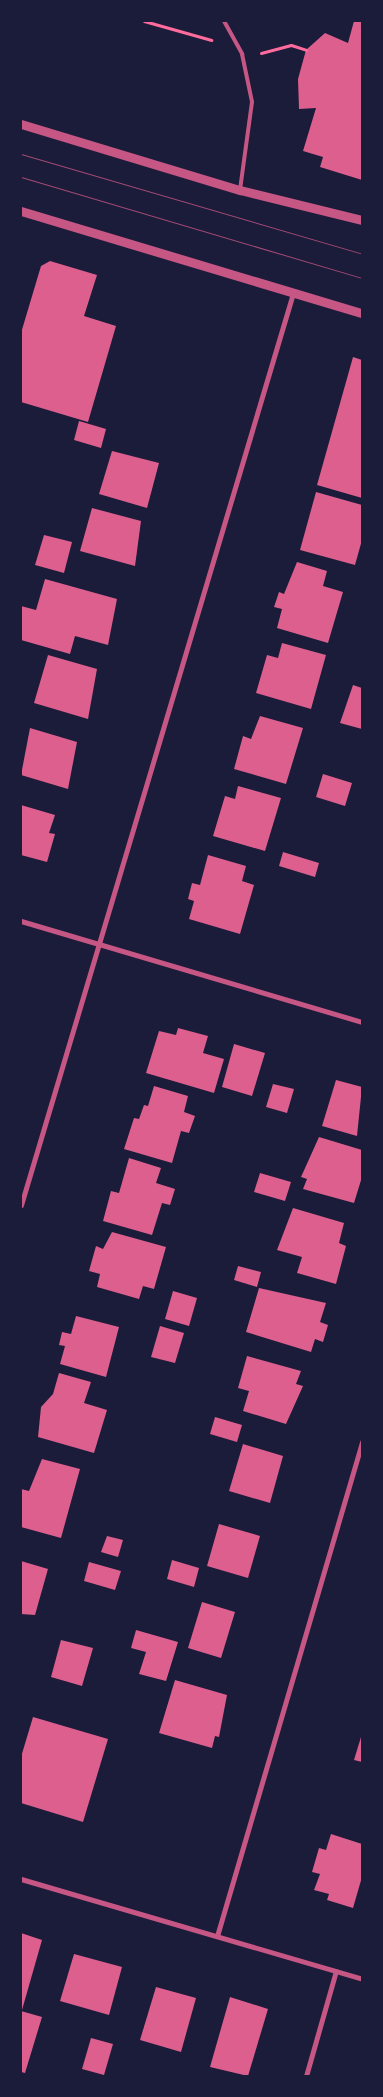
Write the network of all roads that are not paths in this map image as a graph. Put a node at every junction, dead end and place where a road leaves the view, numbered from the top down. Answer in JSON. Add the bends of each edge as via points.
{"nodes":[{"id":1,"x":224,"y":21,"type":"edge"},
{"id":2,"x":21,"y":124,"type":"edge"},
{"id":3,"x":240,"y":190,"type":"junction"},
{"id":4,"x":21,"y":212,"type":"edge"},
{"id":5,"x":362,"y":220,"type":"edge"},
{"id":6,"x":293,"y":293,"type":"junction"},
{"id":7,"x":362,"y":313,"type":"edge"},
{"id":8,"x":21,"y":921,"type":"edge"},
{"id":9,"x":97,"y":944,"type":"junction"},
{"id":10,"x":362,"y":1022,"type":"edge"},
{"id":11,"x":21,"y":1205,"type":"edge"},
{"id":12,"x":362,"y":1442,"type":"edge"},
{"id":13,"x":21,"y":1879,"type":"edge"},
{"id":14,"x":217,"y":1936,"type":"junction"},
{"id":15,"x":336,"y":1972,"type":"junction"},
{"id":16,"x":362,"y":1979,"type":"edge"},
{"id":17,"x":306,"y":2076,"type":"edge"}],
"edges":[{"from":1,"to":3,"type":"lane","via":[[242,54],[252,102]]},
{"from":2,"to":3,"type":"street"},
{"from":3,"to":5,"type":"street"},
{"from":4,"to":6,"type":"street"},
{"from":6,"to":7,"type":"street"},
{"from":6,"to":9,"type":"street"},
{"from":8,"to":9,"type":"street"},
{"from":9,"to":10,"type":"street"},
{"from":9,"to":11,"type":"street"},
{"from":12,"to":14,"type":"street"},
{"from":13,"to":14,"type":"street"},
{"from":14,"to":15,"type":"street"},
{"from":15,"to":16,"type":"street"},
{"from":15,"to":17,"type":"street"}]}
